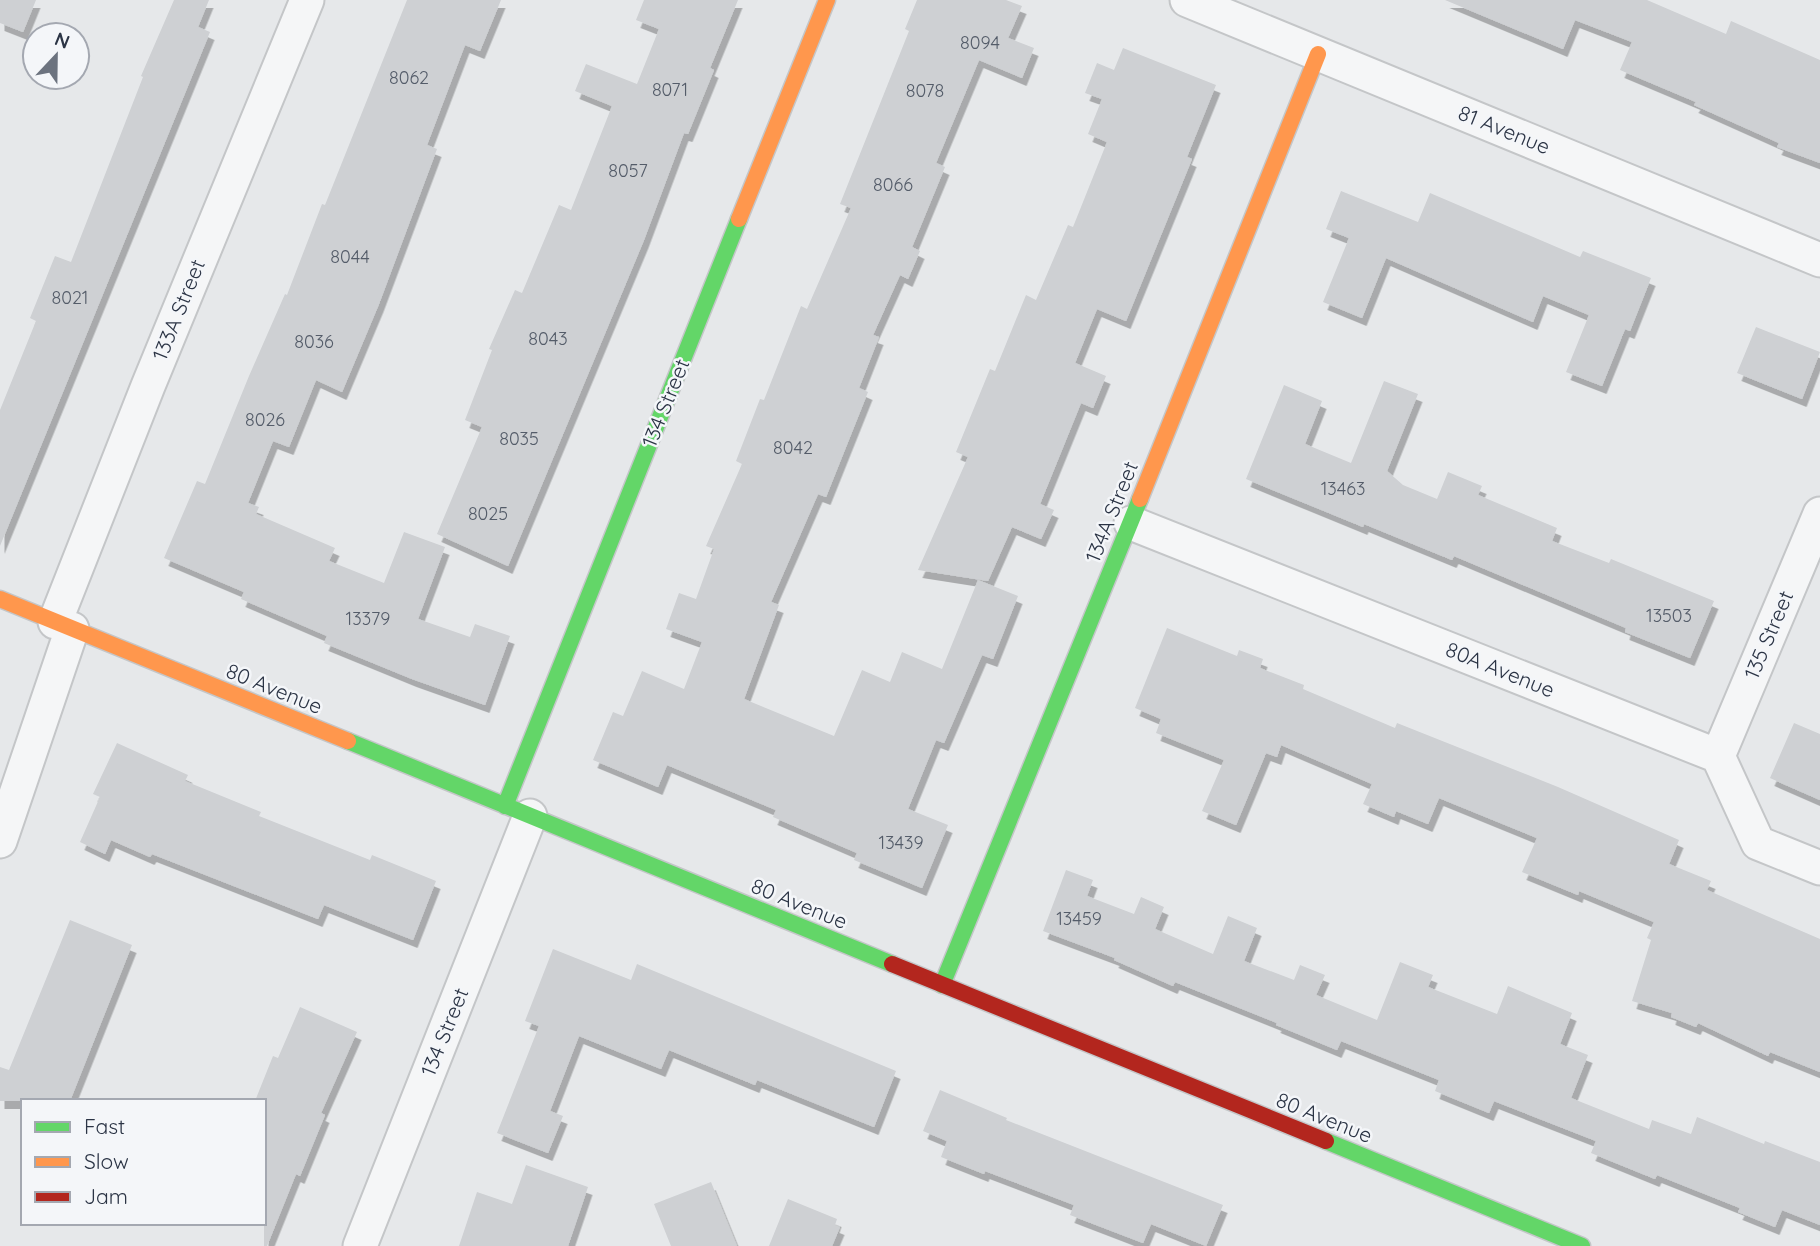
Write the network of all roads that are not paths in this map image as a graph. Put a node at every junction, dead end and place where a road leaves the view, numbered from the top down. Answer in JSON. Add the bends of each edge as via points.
{"nodes":[{"id":1,"x":307,"y":0,"type":"edge"},
{"id":2,"x":827,"y":0,"type":"edge"},
{"id":3,"x":1187,"y":0,"type":"edge"},
{"id":4,"x":1318,"y":54,"type":"junction"},
{"id":5,"x":1820,"y":260,"type":"edge"},
{"id":6,"x":1820,"y":514,"type":"edge"},
{"id":7,"x":1131,"y":523,"type":"junction"},
{"id":8,"x":0,"y":599,"type":"edge"},
{"id":9,"x":63,"y":626,"type":"junction"},
{"id":10,"x":1718,"y":756,"type":"junction"},
{"id":11,"x":517,"y":811,"type":"junction"},
{"id":12,"x":0,"y":841,"type":"edge"},
{"id":13,"x":1820,"y":868,"type":"edge"},
{"id":14,"x":942,"y":985,"type":"junction"},
{"id":15,"x":360,"y":1246,"type":"edge"},
{"id":16,"x":1582,"y":1246,"type":"edge"}],
"edges":[{"from":1,"to":9,"type":"street","name":"133A Street","via":[[148,386]]},
{"from":2,"to":11,"type":"street","name":"134 Street"},
{"from":3,"to":4,"type":"street","name":"81 Avenue"},
{"from":4,"to":5,"type":"street","name":"81 Avenue"},
{"from":4,"to":7,"type":"street","name":"134A Street"},
{"from":6,"to":10,"type":"street","name":"135 Street"},
{"from":7,"to":10,"type":"street","name":"80A Avenue"},
{"from":7,"to":14,"type":"street","name":"134A Street"},
{"from":8,"to":9,"type":"street","name":"80 Avenue"},
{"from":9,"to":11,"type":"street","name":"80 Avenue"},
{"from":9,"to":12,"type":"street","name":"133A Street"},
{"from":10,"to":13,"type":"street","via":[[1758,843]]},
{"from":11,"to":14,"type":"street","name":"80 Avenue"},
{"from":11,"to":15,"type":"street","name":"134 Street"},
{"from":14,"to":16,"type":"street","name":"80 Avenue"}]}
